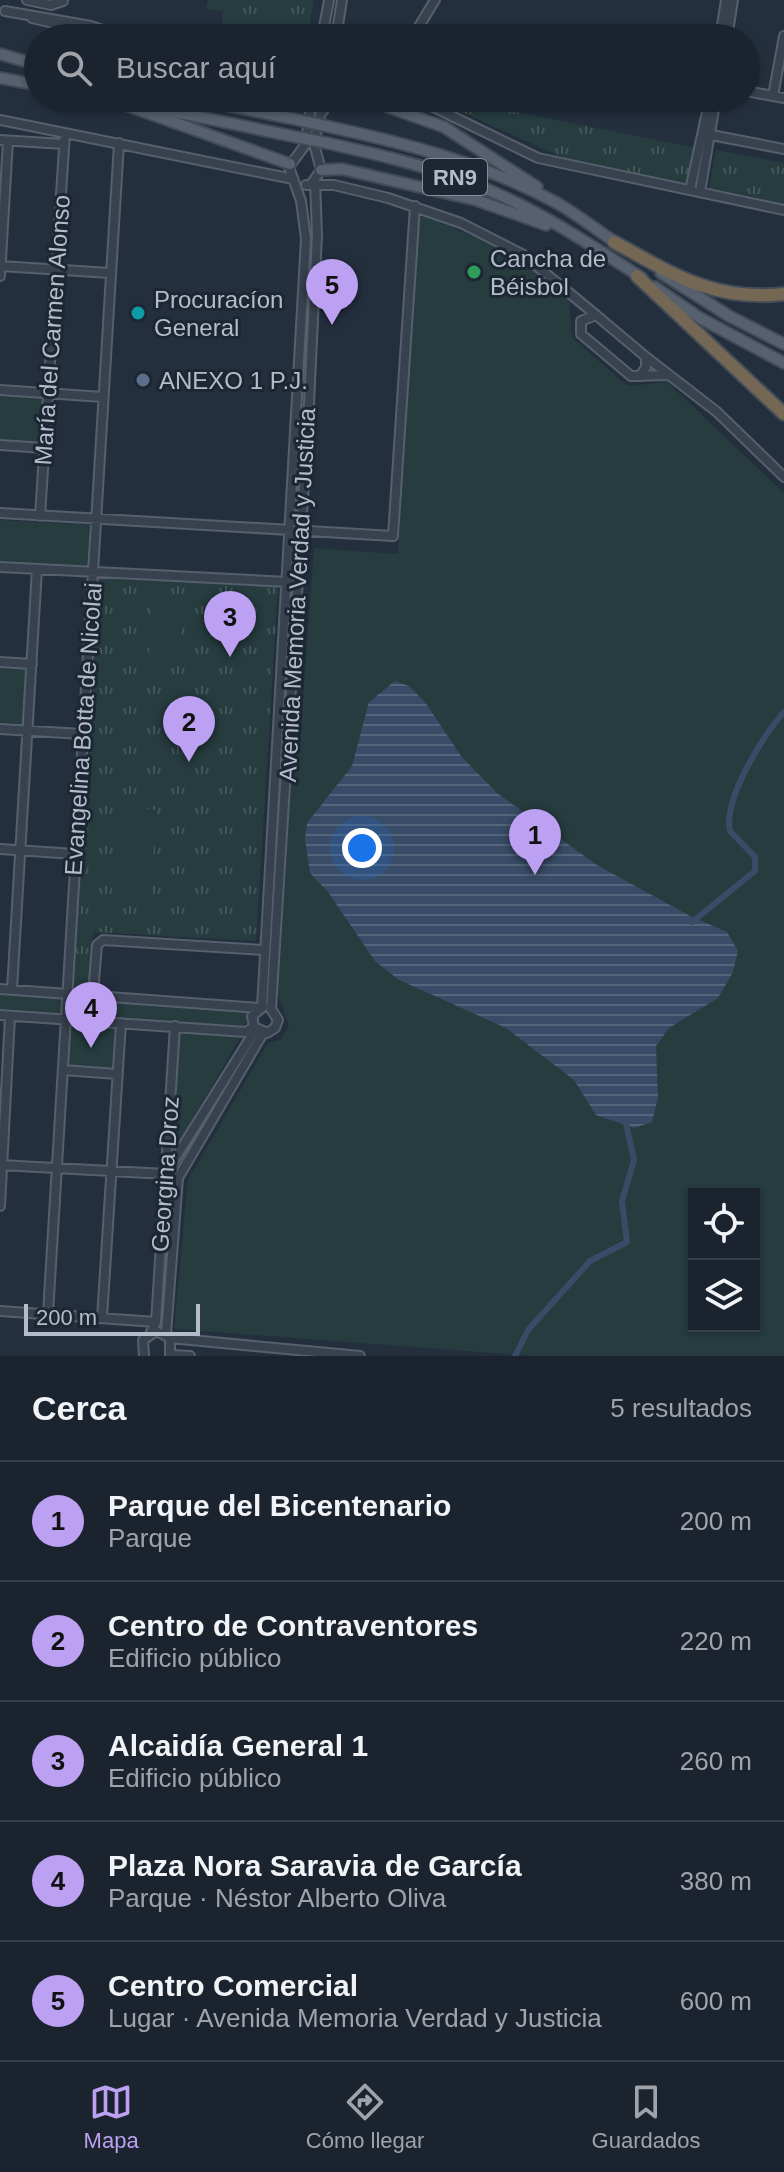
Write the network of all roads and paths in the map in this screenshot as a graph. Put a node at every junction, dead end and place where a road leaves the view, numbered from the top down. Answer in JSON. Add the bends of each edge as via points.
{"nodes":[{"id":1,"x":27,"y":0,"type":"edge"},
{"id":2,"x":329,"y":0,"type":"edge"},
{"id":3,"x":342,"y":0,"type":"edge"},
{"id":4,"x":435,"y":0,"type":"edge"},
{"id":5,"x":726,"y":0,"type":"edge"},
{"id":6,"x":733,"y":0,"type":"edge"},
{"id":7,"x":63,"y":1,"type":"edge"},
{"id":8,"x":3,"y":11,"type":"edge"},
{"id":9,"x":79,"y":24,"type":"edge"},
{"id":10,"x":325,"y":24,"type":"edge"},
{"id":11,"x":338,"y":24,"type":"edge"},
{"id":12,"x":420,"y":24,"type":"edge"},
{"id":13,"x":722,"y":24,"type":"edge"},
{"id":14,"x":729,"y":24,"type":"edge"},
{"id":15,"x":784,"y":40,"type":"edge"},
{"id":16,"x":0,"y":54,"type":"edge"},
{"id":17,"x":0,"y":61,"type":"edge"},
{"id":18,"x":24,"y":62,"type":"edge"},
{"id":19,"x":24,"y":64,"type":"edge"},
{"id":20,"x":0,"y":80,"type":"edge"},
{"id":21,"x":24,"y":83,"type":"edge"},
{"id":22,"x":760,"y":94,"type":"edge"},
{"id":23,"x":773,"y":96,"type":"junction"},
{"id":24,"x":784,"y":98,"type":"edge"},
{"id":25,"x":144,"y":112,"type":"edge"},
{"id":26,"x":174,"y":112,"type":"edge"},
{"id":27,"x":260,"y":112,"type":"edge"},
{"id":28,"x":310,"y":112,"type":"edge"},
{"id":29,"x":322,"y":112,"type":"edge"},
{"id":30,"x":402,"y":112,"type":"edge"},
{"id":31,"x":444,"y":112,"type":"edge"},
{"id":32,"x":709,"y":112,"type":"edge"},
{"id":33,"x":712,"y":112,"type":"edge"},
{"id":34,"x":0,"y":120,"type":"edge"},
{"id":35,"x":65,"y":133,"type":"junction"},
{"id":36,"x":707,"y":134,"type":"junction"},
{"id":37,"x":4,"y":141,"type":"edge"},
{"id":38,"x":119,"y":143,"type":"junction"},
{"id":39,"x":64,"y":144,"type":"junction"},
{"id":40,"x":784,"y":149,"type":"edge"},
{"id":41,"x":299,"y":154,"type":"junction"},
{"id":42,"x":290,"y":166,"type":"junction"},
{"id":43,"x":266,"y":173,"type":"junction"},
{"id":44,"x":316,"y":176,"type":"junction"},
{"id":45,"x":294,"y":180,"type":"junction"},
{"id":46,"x":690,"y":190,"type":"junction"},
{"id":47,"x":700,"y":192,"type":"junction"},
{"id":48,"x":561,"y":205,"type":"junction"},
{"id":49,"x":415,"y":206,"type":"junction"},
{"id":50,"x":2,"y":209,"type":"edge"},
{"id":51,"x":784,"y":210,"type":"edge"},
{"id":52,"x":574,"y":236,"type":"junction"},
{"id":53,"x":614,"y":242,"type":"junction"},
{"id":54,"x":0,"y":266,"type":"edge"},
{"id":55,"x":55,"y":270,"type":"junction"},
{"id":56,"x":110,"y":273,"type":"junction"},
{"id":57,"x":0,"y":276,"type":"edge"},
{"id":58,"x":637,"y":276,"type":"junction"},
{"id":59,"x":784,"y":294,"type":"edge"},
{"id":60,"x":576,"y":297,"type":"junction"},
{"id":61,"x":596,"y":315,"type":"junction"},
{"id":62,"x":578,"y":325,"type":"junction"},
{"id":63,"x":784,"y":344,"type":"edge"},
{"id":64,"x":646,"y":357,"type":"junction"},
{"id":65,"x":784,"y":363,"type":"edge"},
{"id":66,"x":669,"y":375,"type":"junction"},
{"id":67,"x":640,"y":376,"type":"junction"},
{"id":68,"x":0,"y":390,"type":"edge"},
{"id":69,"x":48,"y":393,"type":"junction"},
{"id":70,"x":103,"y":397,"type":"junction"},
{"id":71,"x":784,"y":414,"type":"edge"},
{"id":72,"x":0,"y":445,"type":"edge"},
{"id":73,"x":45,"y":448,"type":"junction"},
{"id":74,"x":784,"y":477,"type":"edge"},
{"id":75,"x":0,"y":513,"type":"edge"},
{"id":76,"x":40,"y":516,"type":"junction"},
{"id":77,"x":96,"y":519,"type":"junction"},
{"id":78,"x":287,"y":529,"type":"junction"},
{"id":79,"x":300,"y":530,"type":"junction"},
{"id":80,"x":0,"y":567,"type":"edge"},
{"id":81,"x":37,"y":569,"type":"junction"},
{"id":82,"x":94,"y":572,"type":"junction"},
{"id":83,"x":284,"y":582,"type":"junction"},
{"id":84,"x":298,"y":583,"type":"junction"},
{"id":85,"x":0,"y":662,"type":"edge"},
{"id":86,"x":32,"y":664,"type":"junction"},
{"id":87,"x":0,"y":729,"type":"edge"},
{"id":88,"x":28,"y":731,"type":"junction"},
{"id":89,"x":82,"y":734,"type":"junction"},
{"id":90,"x":0,"y":849,"type":"edge"},
{"id":91,"x":20,"y":850,"type":"junction"},
{"id":92,"x":75,"y":854,"type":"junction"},
{"id":93,"x":263,"y":950,"type":"junction"},
{"id":94,"x":0,"y":989,"type":"edge"},
{"id":95,"x":12,"y":990,"type":"junction"},
{"id":96,"x":67,"y":992,"type":"junction"},
{"id":97,"x":93,"y":994,"type":"junction"},
{"id":98,"x":264,"y":1008,"type":"junction"},
{"id":99,"x":5,"y":1016,"type":"edge"},
{"id":100,"x":66,"y":1019,"type":"junction"},
{"id":101,"x":121,"y":1023,"type":"junction"},
{"id":102,"x":175,"y":1026,"type":"junction"},
{"id":103,"x":258,"y":1030,"type":"junction"},
{"id":104,"x":63,"y":1070,"type":"junction"},
{"id":105,"x":117,"y":1074,"type":"junction"},
{"id":106,"x":1,"y":1165,"type":"edge"},
{"id":107,"x":57,"y":1168,"type":"junction"},
{"id":108,"x":111,"y":1171,"type":"junction"},
{"id":109,"x":166,"y":1174,"type":"junction"},
{"id":110,"x":178,"y":1178,"type":"joint"},
{"id":111,"x":0,"y":1206,"type":"edge"},
{"id":112,"x":0,"y":1311,"type":"edge"},
{"id":113,"x":48,"y":1314,"type":"junction"},
{"id":114,"x":102,"y":1318,"type":"junction"},
{"id":115,"x":154,"y":1322,"type":"junction"},
{"id":116,"x":151,"y":1332,"type":"junction"},
{"id":117,"x":168,"y":1336,"type":"junction"},
{"id":118,"x":170,"y":1355,"type":"edge"},
{"id":119,"x":144,"y":1356,"type":"edge"},
{"id":120,"x":190,"y":1356,"type":"edge"},
{"id":121,"x":360,"y":1356,"type":"edge"}],
"edges":[{"from":1,"to":7,"type":"street","via":[[51,5]]},
{"from":2,"to":10,"type":"street"},
{"from":3,"to":11,"type":"street"},
{"from":4,"to":12,"type":"street"},
{"from":5,"to":13,"type":"street"},
{"from":6,"to":14,"type":"street"},
{"from":8,"to":9,"type":"street"},
{"from":15,"to":23,"type":"street"},
{"from":16,"to":18,"type":"main road"},
{"from":17,"to":19,"type":"main road"},
{"from":20,"to":21,"type":"main road"},
{"from":22,"to":23,"type":"street"},
{"from":23,"to":24,"type":"street"},
{"from":25,"to":42,"type":"main road"},
{"from":26,"to":52,"type":"main road","number":"RN9","bridge":true,"via":[[327,143],[458,178]]},
{"from":27,"to":48,"type":"main road","number":"RN9","bridge":true,"via":[[465,162]]},
{"from":28,"to":41,"type":"street"},
{"from":29,"to":44,"type":"street","name":"Avenida Memoria Verdad y Justicia","via":[[314,144]]},
{"from":30,"to":48,"type":"main road","via":[[444,127]]},
{"from":31,"to":46,"type":"street","via":[[538,158]]},
{"from":32,"to":36,"type":"street"},
{"from":33,"to":36,"type":"street"},
{"from":34,"to":35,"type":"street"},
{"from":35,"to":38,"type":"street"},
{"from":35,"to":39,"type":"street","name":"María del Carmen Alonso"},
{"from":36,"to":40,"type":"street"},
{"from":36,"to":46,"type":"street"},
{"from":36,"to":47,"type":"street"},
{"from":37,"to":39,"type":"street"},
{"from":37,"to":50,"type":"street"},
{"from":38,"to":43,"type":"street"},
{"from":38,"to":56,"type":"street","name":"Evangelina Botta de Nicolai"},
{"from":39,"to":55,"type":"street","name":"María del Carmen Alonso"},
{"from":41,"to":42,"type":"street"},
{"from":41,"to":44,"type":"street","via":[[309,154]]},
{"from":42,"to":43,"type":"street"},
{"from":42,"to":45,"type":"street","name":"Avenida Memoria Verdad y Justicia"},
{"from":43,"to":45,"type":"street"},
{"from":44,"to":45,"type":"street"},
{"from":44,"to":49,"type":"street"},
{"from":44,"to":52,"type":"main road","via":[[342,169],[476,200]]},
{"from":44,"to":79,"type":"street","name":"Avenida Memoria Verdad y Justicia"},
{"from":45,"to":78,"type":"street","name":"Avenida Memoria Verdad y Justicia","via":[[306,232]]},
{"from":46,"to":47,"type":"street"},
{"from":47,"to":51,"type":"street"},
{"from":48,"to":53,"type":"main road","number":"RN9"},
{"from":49,"to":60,"type":"street","via":[[514,249]]},
{"from":49,"to":79,"type":"street","via":[[396,531],[388,536]]},
{"from":50,"to":54,"type":"street"},
{"from":52,"to":58,"type":"main road","number":"RN9"},
{"from":53,"to":59,"type":"highway","via":[[707,290]]},
{"from":53,"to":63,"type":"main road","number":"RN9","via":[[729,316]]},
{"from":54,"to":55,"type":"street"},
{"from":54,"to":57,"type":"street"},
{"from":55,"to":56,"type":"street"},
{"from":55,"to":69,"type":"street","name":"María del Carmen Alonso"},
{"from":56,"to":70,"type":"street","name":"Evangelina Botta de Nicolai"},
{"from":58,"to":65,"type":"main road","number":"RN9","via":[[700,318]]},
{"from":58,"to":71,"type":"highway"},
{"from":60,"to":61,"type":"street"},
{"from":60,"to":62,"type":"street"},
{"from":61,"to":62,"type":"street","via":[[584,317]]},
{"from":61,"to":64,"type":"street"},
{"from":62,"to":67,"type":"street","via":[[612,361],[631,376]]},
{"from":64,"to":66,"type":"street"},
{"from":64,"to":67,"type":"street"},
{"from":66,"to":67,"type":"street"},
{"from":66,"to":74,"type":"street","via":[[735,427]]},
{"from":68,"to":69,"type":"street"},
{"from":69,"to":70,"type":"street"},
{"from":69,"to":73,"type":"street","name":"María del Carmen Alonso"},
{"from":70,"to":77,"type":"street","name":"Evangelina Botta de Nicolai"},
{"from":72,"to":73,"type":"street"},
{"from":73,"to":76,"type":"street","name":"María del Carmen Alonso"},
{"from":75,"to":76,"type":"street"},
{"from":76,"to":77,"type":"street"},
{"from":77,"to":78,"type":"street"},
{"from":77,"to":82,"type":"street","name":"Evangelina Botta de Nicolai"},
{"from":78,"to":79,"type":"street"},
{"from":78,"to":83,"type":"street","name":"Avenida Memoria Verdad y Justicia"},
{"from":79,"to":84,"type":"street","name":"Avenida Memoria Verdad y Justicia"},
{"from":80,"to":81,"type":"street"},
{"from":81,"to":82,"type":"street"},
{"from":81,"to":86,"type":"street"},
{"from":82,"to":83,"type":"street"},
{"from":82,"to":89,"type":"street","name":"Evangelina Botta de Nicolai"},
{"from":83,"to":84,"type":"street"},
{"from":83,"to":93,"type":"street","name":"Avenida Memoria Verdad y Justicia"},
{"from":84,"to":98,"type":"street","name":"Avenida Memoria Verdad y Justicia"},
{"from":85,"to":86,"type":"street"},
{"from":86,"to":88,"type":"street"},
{"from":87,"to":88,"type":"street"},
{"from":88,"to":89,"type":"street"},
{"from":88,"to":91,"type":"street"},
{"from":89,"to":92,"type":"street","name":"Evangelina Botta de Nicolai"},
{"from":90,"to":91,"type":"street"},
{"from":91,"to":92,"type":"street"},
{"from":91,"to":95,"type":"street"},
{"from":92,"to":96,"type":"street","name":"Evangelina Botta de Nicolai"},
{"from":93,"to":97,"type":"street","via":[[103,940],[97,945]]},
{"from":93,"to":98,"type":"street","name":"Avenida Memoria Verdad y Justicia"},
{"from":94,"to":95,"type":"street"},
{"from":95,"to":96,"type":"street"},
{"from":96,"to":97,"type":"street"},
{"from":96,"to":100,"type":"street","name":"Evangelina Botta de Nicolai"},
{"from":97,"to":98,"type":"street"},
{"from":98,"to":103,"type":"street","name":"Avenida Memoria Verdad y Justicia","via":[[252,1016]]},
{"from":98,"to":103,"type":"street","name":"Avenida Memoria Verdad y Justicia","via":[[277,1016],[277,1024]]},
{"from":99,"to":100,"type":"street"},
{"from":99,"to":106,"type":"street"},
{"from":100,"to":101,"type":"street"},
{"from":100,"to":104,"type":"street","name":"Evangelina Botta de Nicolai"},
{"from":101,"to":102,"type":"street"},
{"from":101,"to":105,"type":"street"},
{"from":102,"to":103,"type":"street"},
{"from":102,"to":109,"type":"street","name":"Georgina Droz"},
{"from":103,"to":109,"type":"street","name":"Avenida Memoria Verdad y Justicia"},
{"from":103,"to":110,"type":"street","name":"Avenida Memoria Verdad y Justicia"},
{"from":104,"to":105,"type":"street"},
{"from":104,"to":107,"type":"street","name":"Evangelina Botta de Nicolai"},
{"from":105,"to":108,"type":"street"},
{"from":106,"to":107,"type":"street"},
{"from":106,"to":111,"type":"street"},
{"from":107,"to":108,"type":"street"},
{"from":107,"to":113,"type":"street","name":"Evangelina Botta de Nicolai"},
{"from":108,"to":109,"type":"street"},
{"from":108,"to":114,"type":"street"},
{"from":109,"to":115,"type":"street","name":"Georgina Droz"},
{"from":110,"to":117,"type":"street","name":"Georgina Droz"},
{"from":112,"to":113,"type":"street"},
{"from":113,"to":114,"type":"street"},
{"from":114,"to":115,"type":"street"},
{"from":115,"to":116,"type":"street","name":"Georgina Droz"},
{"from":116,"to":117,"type":"street"},
{"from":116,"to":119,"type":"street","name":"Georgina Droz","via":[[143,1340]]},
{"from":117,"to":118,"type":"street","name":"Georgina Droz"},
{"from":117,"to":121,"type":"street"},
{"from":118,"to":120,"type":"street"}]}
